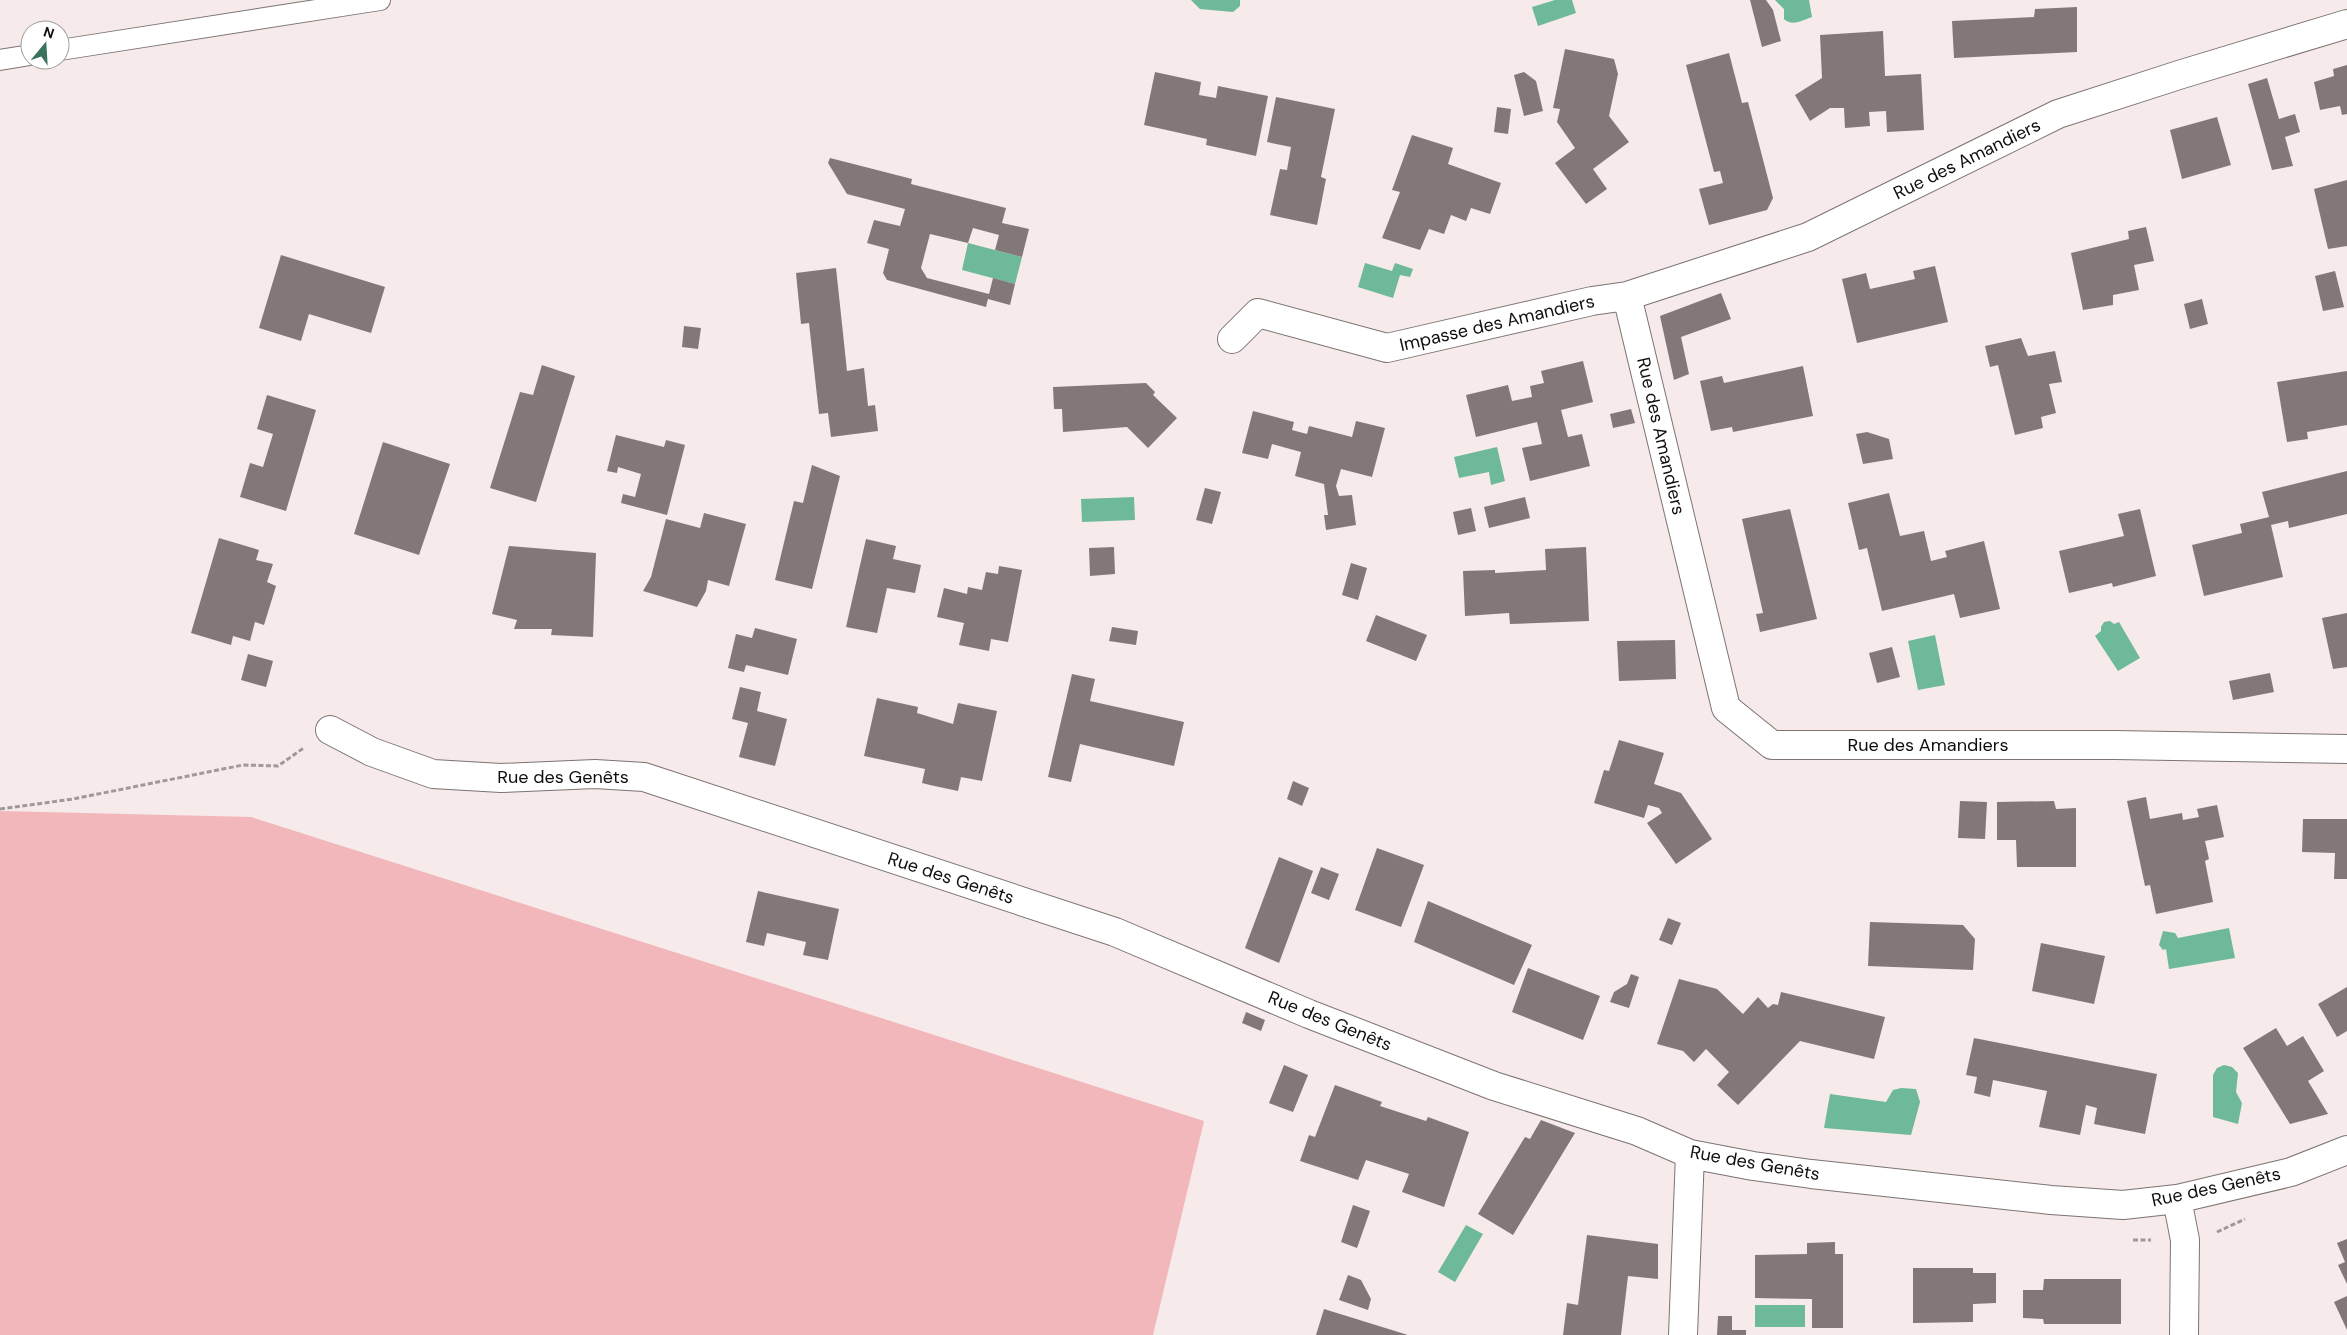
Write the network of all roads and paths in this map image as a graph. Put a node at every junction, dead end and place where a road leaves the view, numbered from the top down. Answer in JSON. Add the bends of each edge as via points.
{"nodes":[{"id":1,"x":380,"y":0,"type":"edge"},
{"id":2,"x":2347,"y":24,"type":"edge"},
{"id":3,"x":70,"y":48,"type":"edge"},
{"id":4,"x":20,"y":57,"type":"edge"},
{"id":5,"x":0,"y":60,"type":"edge"},
{"id":6,"x":1627,"y":296,"type":"junction"},
{"id":7,"x":1232,"y":339,"type":"dead end"},
{"id":8,"x":330,"y":730,"type":"joint"},
{"id":9,"x":2347,"y":749,"type":"edge"},
{"id":10,"x":0,"y":810,"type":"edge"},
{"id":11,"x":2347,"y":1150,"type":"edge"},
{"id":12,"x":1690,"y":1154,"type":"junction"},
{"id":13,"x":2177,"y":1199,"type":"junction"},
{"id":14,"x":1684,"y":1335,"type":"edge"},
{"id":15,"x":2184,"y":1335,"type":"edge"}],
"edges":[{"from":1,"to":3,"type":"lane"},
{"from":2,"to":6,"type":"street","name":"Rue des Amandiers","via":[[2058,114],[1808,237]]},
{"from":4,"to":5,"type":"lane"},
{"from":6,"to":7,"type":"street","name":"Impasse des Amandiers","via":[[1592,301],[1387,348],[1258,313]]},
{"from":6,"to":9,"type":"street","name":"Rue des Amandiers","via":[[1726,708],[1772,745]]},
{"from":8,"to":10,"type":"path","via":[[278,766],[243,765]]},
{"from":8,"to":12,"type":"street","name":"Rue des Genêts","via":[[372,752],[433,774],[501,778],[595,774],[644,777],[1115,932],[1318,1018],[1494,1086],[1637,1131]]},
{"from":11,"to":13,"type":"street","name":"Rue des Genêts","via":[[2291,1172]]},
{"from":12,"to":13,"type":"street","name":"Rue des Genêts","via":[[1772,1169],[2051,1200],[2123,1205]]},
{"from":12,"to":14,"type":"street"},
{"from":13,"to":15,"type":"street","via":[[2185,1240]]}]}
